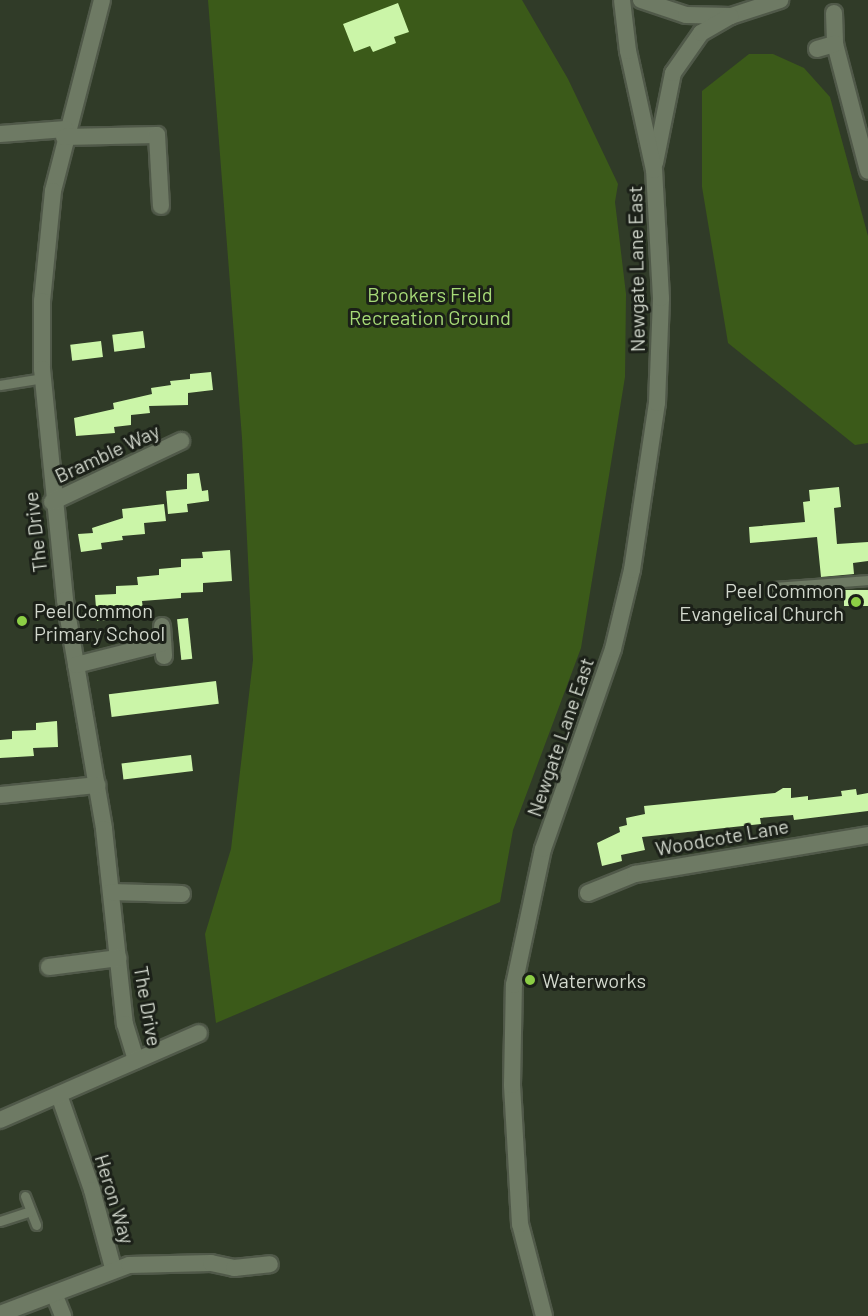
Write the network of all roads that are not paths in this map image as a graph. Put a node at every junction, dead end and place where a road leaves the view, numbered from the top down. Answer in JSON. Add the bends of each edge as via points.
{"nodes":[{"id":1,"x":102,"y":0,"type":"edge"},
{"id":2,"x":622,"y":0,"type":"edge"},
{"id":3,"x":641,"y":0,"type":"edge"},
{"id":4,"x":780,"y":0,"type":"edge"},
{"id":5,"x":834,"y":14,"type":"dead end"},
{"id":6,"x":731,"y":16,"type":"junction"},
{"id":7,"x":835,"y":44,"type":"junction"},
{"id":8,"x":817,"y":50,"type":"dead end"},
{"id":9,"x":65,"y":133,"type":"junction"},
{"id":10,"x":0,"y":134,"type":"edge"},
{"id":11,"x":654,"y":170,"type":"junction"},
{"id":12,"x":868,"y":171,"type":"edge"},
{"id":13,"x":161,"y":206,"type":"dead end"},
{"id":14,"x":43,"y":378,"type":"junction"},
{"id":15,"x":0,"y":386,"type":"edge"},
{"id":16,"x":181,"y":441,"type":"dead end"},
{"id":17,"x":52,"y":502,"type":"junction"},
{"id":18,"x":868,"y":580,"type":"edge"},
{"id":19,"x":775,"y":587,"type":"dead end"},
{"id":20,"x":163,"y":642,"type":"dead end"},
{"id":21,"x":76,"y":665,"type":"junction"},
{"id":22,"x":97,"y":785,"type":"junction"},
{"id":23,"x":0,"y":795,"type":"edge"},
{"id":24,"x":868,"y":835,"type":"edge"},
{"id":25,"x":111,"y":892,"type":"junction"},
{"id":26,"x":588,"y":893,"type":"dead end"},
{"id":27,"x":183,"y":894,"type":"dead end"},
{"id":28,"x":118,"y":958,"type":"junction"},
{"id":29,"x":49,"y":967,"type":"dead end"},
{"id":30,"x":200,"y":1033,"type":"dead end"},
{"id":31,"x":136,"y":1060,"type":"junction"},
{"id":32,"x":58,"y":1095,"type":"junction"},
{"id":33,"x":0,"y":1120,"type":"edge"},
{"id":34,"x":25,"y":1196,"type":"dead end"},
{"id":35,"x":30,"y":1211,"type":"junction"},
{"id":36,"x":0,"y":1221,"type":"edge"},
{"id":37,"x":36,"y":1225,"type":"dead end"},
{"id":38,"x":270,"y":1264,"type":"dead end"},
{"id":39,"x":113,"y":1268,"type":"junction"},
{"id":40,"x":55,"y":1296,"type":"junction"},
{"id":41,"x":0,"y":1314,"type":"edge"},
{"id":42,"x":63,"y":1316,"type":"edge"},
{"id":43,"x":544,"y":1316,"type":"edge"}],
"edges":[{"from":1,"to":9,"type":"street","name":"The Drive"},
{"from":2,"to":11,"type":"street","name":"Newgate Lane East","via":[[628,51]]},
{"from":3,"to":6,"type":"street","via":[[686,15]]},
{"from":4,"to":6,"type":"street"},
{"from":5,"to":7,"type":"street"},
{"from":6,"to":11,"type":"street","name":"Newgate Lane East","via":[[701,33],[673,73]]},
{"from":7,"to":8,"type":"street"},
{"from":7,"to":12,"type":"street"},
{"from":9,"to":10,"type":"street"},
{"from":9,"to":13,"type":"street","via":[[157,135]]},
{"from":9,"to":14,"type":"street","name":"The Drive","via":[[46,235]]},
{"from":11,"to":43,"type":"street","name":"Newgate Lane East","via":[[661,298],[657,403],[632,570],[613,649],[543,849],[514,985],[512,1085],[520,1224]]},
{"from":14,"to":15,"type":"lane"},
{"from":14,"to":17,"type":"street","name":"The Drive"},
{"from":16,"to":17,"type":"street","name":"Bramble Way"},
{"from":17,"to":21,"type":"street","name":"The Drive"},
{"from":18,"to":19,"type":"lane"},
{"from":20,"to":21,"type":"street"},
{"from":21,"to":22,"type":"street","name":"The Drive"},
{"from":22,"to":23,"type":"street"},
{"from":22,"to":25,"type":"street","name":"The Drive"},
{"from":24,"to":26,"type":"street","name":"Woodcote Lane","via":[[635,874]]},
{"from":25,"to":27,"type":"street"},
{"from":25,"to":28,"type":"street","name":"The Drive"},
{"from":28,"to":29,"type":"street"},
{"from":28,"to":31,"type":"street","name":"The Drive","via":[[125,1024]]},
{"from":30,"to":31,"type":"street"},
{"from":31,"to":32,"type":"street"},
{"from":32,"to":33,"type":"street"},
{"from":32,"to":39,"type":"street","name":"Heron Way","via":[[92,1190]]},
{"from":34,"to":35,"type":"lane"},
{"from":35,"to":36,"type":"lane"},
{"from":35,"to":37,"type":"lane"},
{"from":38,"to":39,"type":"street","via":[[234,1268],[179,1262]]},
{"from":39,"to":40,"type":"street","name":"Heron Way"},
{"from":40,"to":41,"type":"street","name":"Heron Way"},
{"from":40,"to":42,"type":"street"}]}
